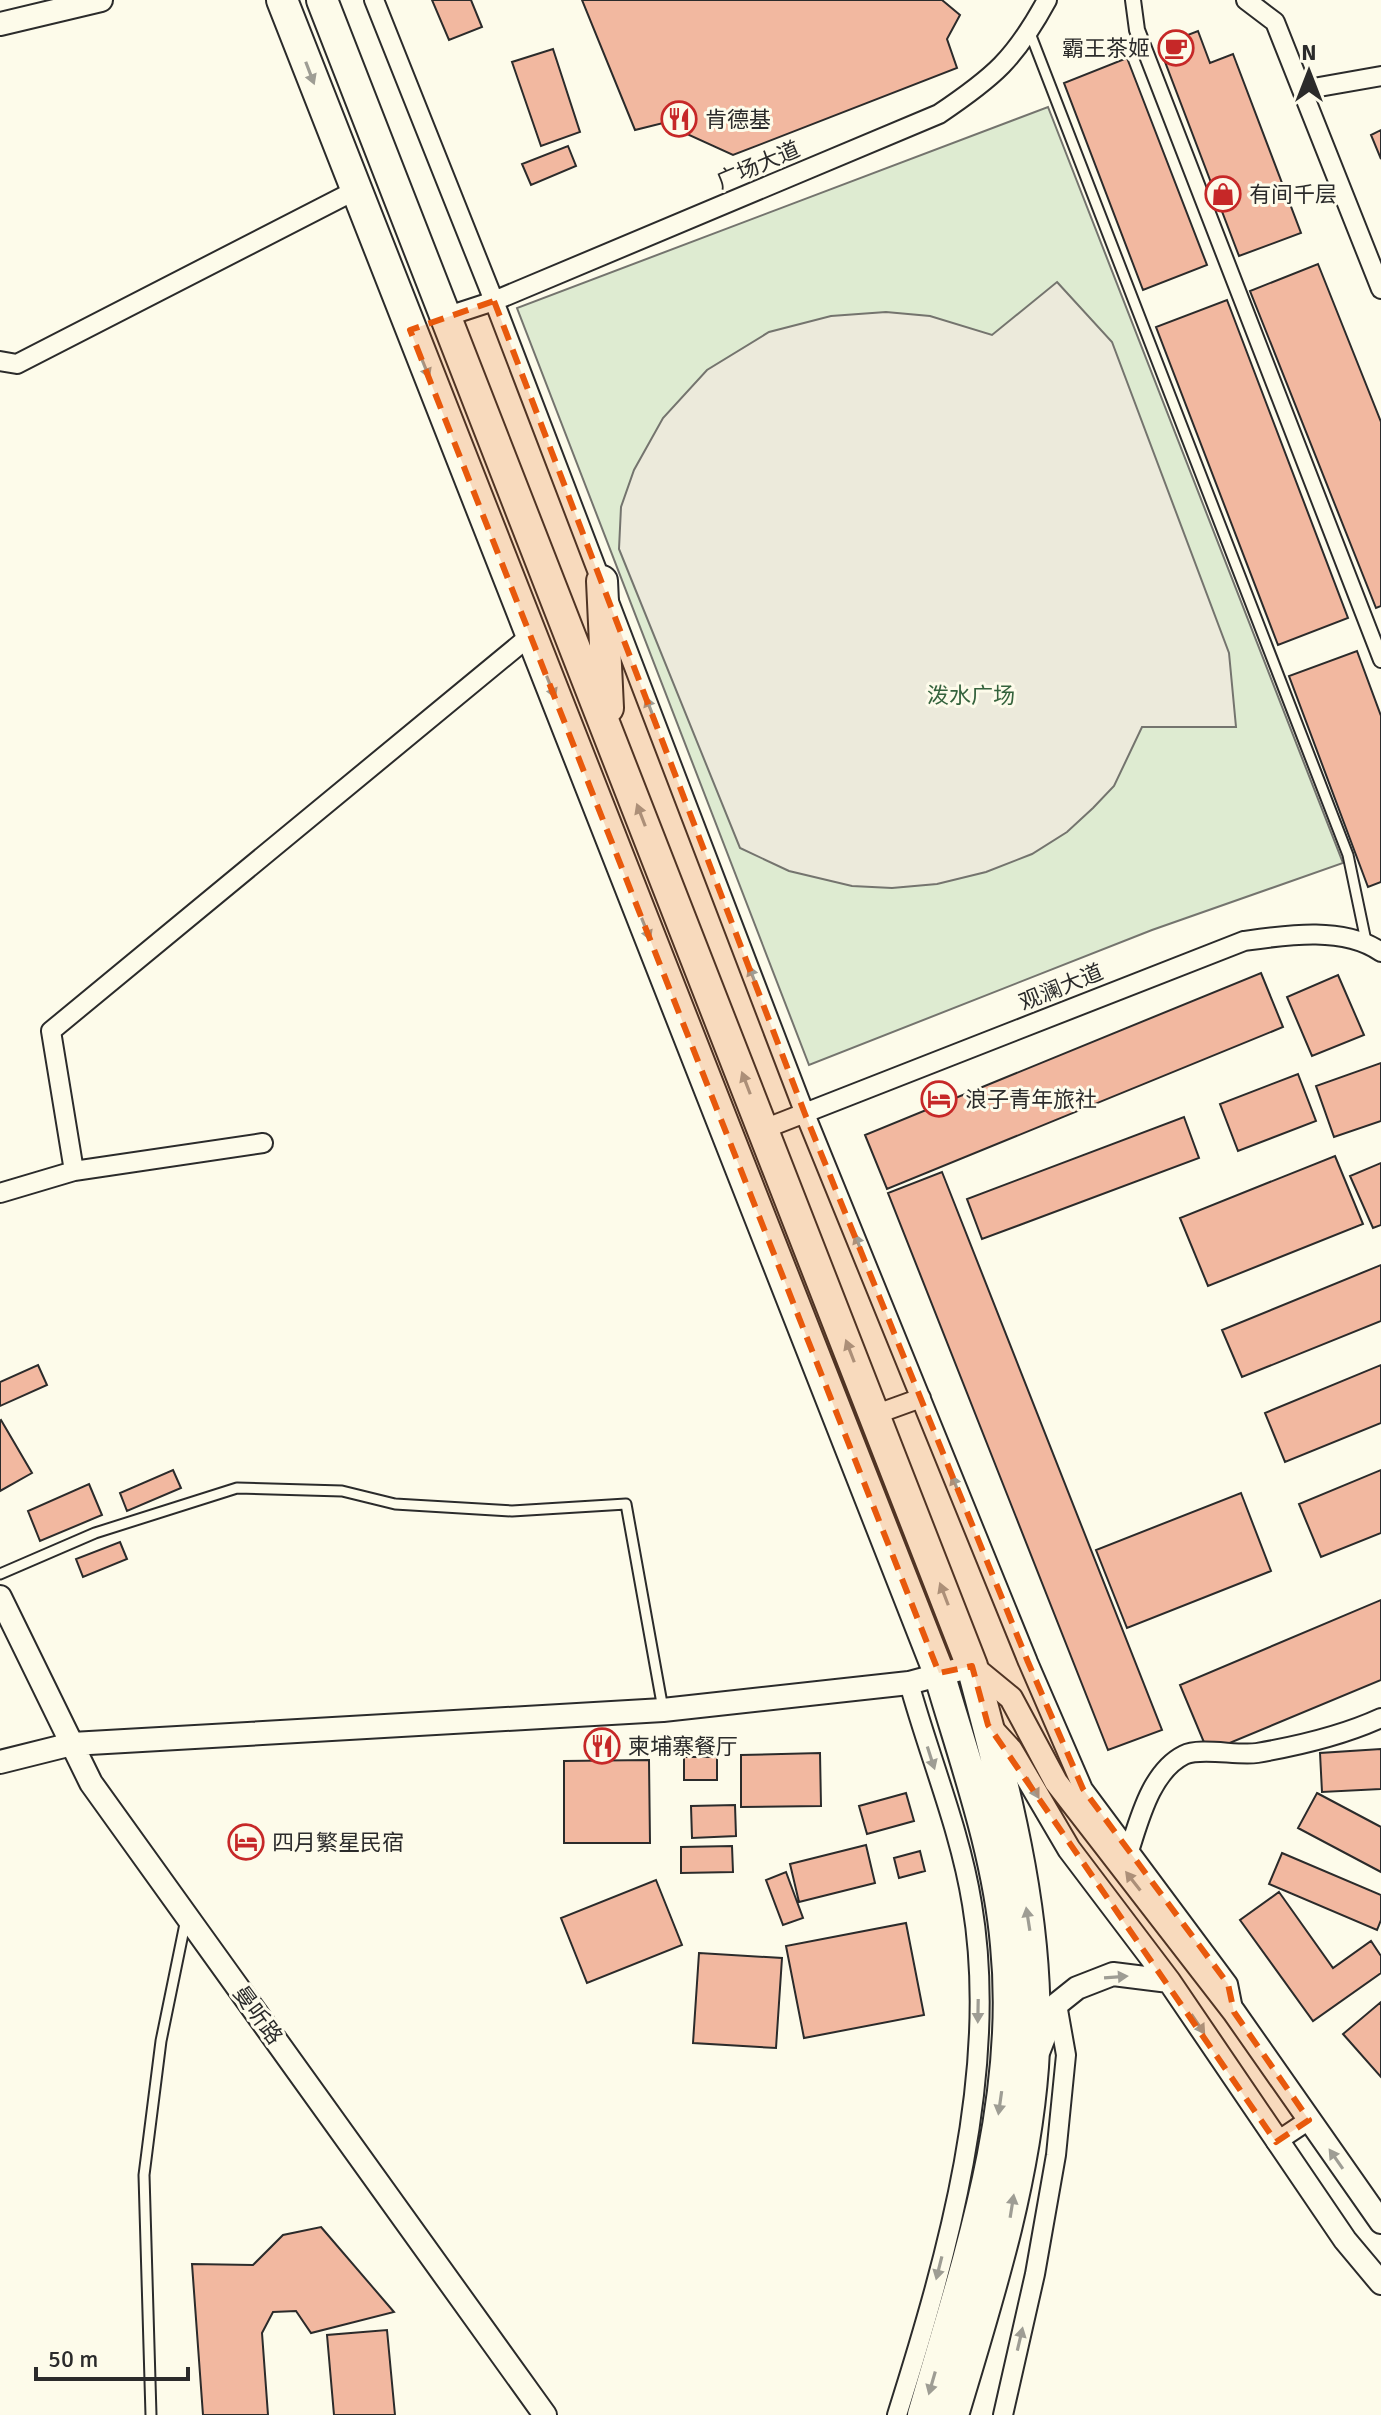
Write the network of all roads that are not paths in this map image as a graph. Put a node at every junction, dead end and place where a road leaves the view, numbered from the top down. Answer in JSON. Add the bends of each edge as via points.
{"nodes":[{"id":1,"x":101,"y":0,"type":"edge"},
{"id":2,"x":282,"y":0,"type":"edge"},
{"id":3,"x":322,"y":0,"type":"edge"},
{"id":4,"x":374,"y":0,"type":"edge"},
{"id":5,"x":1047,"y":0,"type":"edge"},
{"id":6,"x":1133,"y":0,"type":"edge"},
{"id":7,"x":1246,"y":0,"type":"edge"},
{"id":8,"x":0,"y":24,"type":"edge"},
{"id":9,"x":1030,"y":33,"type":"junction"},
{"id":10,"x":1381,"y":76,"type":"edge"},
{"id":11,"x":1302,"y":90,"type":"junction"},
{"id":12,"x":356,"y":190,"type":"junction"},
{"id":13,"x":1381,"y":289,"type":"edge"},
{"id":14,"x":494,"y":301,"type":"junction"},
{"id":15,"x":445,"y":317,"type":"junction"},
{"id":16,"x":410,"y":330,"type":"junction"},
{"id":17,"x":0,"y":361,"type":"edge"},
{"id":18,"x":602,"y":581,"type":"junction"},
{"id":19,"x":531,"y":635,"type":"junction"},
{"id":20,"x":1381,"y":660,"type":"edge"},
{"id":21,"x":609,"y":734,"type":"junction"},
{"id":22,"x":1374,"y":946,"type":"edge"},
{"id":23,"x":805,"y":1114,"type":"junction"},
{"id":24,"x":764,"y":1129,"type":"junction"},
{"id":25,"x":263,"y":1143,"type":"dead end"},
{"id":26,"x":74,"y":1171,"type":"junction"},
{"id":27,"x":0,"y":1193,"type":"edge"},
{"id":28,"x":921,"y":1398,"type":"junction"},
{"id":29,"x":874,"y":1415,"type":"junction"},
{"id":30,"x":0,"y":1574,"type":"edge"},
{"id":31,"x":0,"y":1597,"type":"edge"},
{"id":32,"x":972,"y":1666,"type":"junction"},
{"id":33,"x":939,"y":1673,"type":"junction"},
{"id":34,"x":909,"y":1683,"type":"junction"},
{"id":35,"x":663,"y":1710,"type":"junction"},
{"id":36,"x":1381,"y":1718,"type":"edge"},
{"id":37,"x":988,"y":1725,"type":"junction"},
{"id":38,"x":72,"y":1744,"type":"junction"},
{"id":39,"x":0,"y":1762,"type":"edge"},
{"id":40,"x":1130,"y":1848,"type":"junction"},
{"id":41,"x":187,"y":1916,"type":"junction"},
{"id":42,"x":1169,"y":1981,"type":"junction"},
{"id":43,"x":1057,"y":2004,"type":"junction"},
{"id":44,"x":1234,"y":2012,"type":"junction"},
{"id":45,"x":1033,"y":2066,"type":"junction"},
{"id":46,"x":1309,"y":2120,"type":"junction"},
{"id":47,"x":1276,"y":2142,"type":"junction"},
{"id":48,"x":1381,"y":2222,"type":"edge"},
{"id":49,"x":1381,"y":2283,"type":"edge"},
{"id":50,"x":151,"y":2415,"type":"edge"},
{"id":51,"x":545,"y":2415,"type":"edge"},
{"id":52,"x":897,"y":2415,"type":"edge"},
{"id":53,"x":923,"y":2415,"type":"edge"},
{"id":54,"x":953,"y":2415,"type":"edge"},
{"id":55,"x":1003,"y":2415,"type":"edge"}],
"edges":[{"from":1,"to":8,"type":"street"},
{"from":2,"to":12,"type":"highway","one_way":true},
{"from":3,"to":15,"type":"highway"},
{"from":4,"to":14,"type":"street"},
{"from":5,"to":9,"type":"street","name":"广场大道"},
{"from":6,"to":20,"type":"street","via":[[1137,30]]},
{"from":7,"to":11,"type":"street","via":[[1275,22]]},
{"from":9,"to":14,"type":"street","name":"广场大道","via":[[994,77],[939,114]]},
{"from":9,"to":22,"type":"lane","via":[[1348,855]]},
{"from":10,"to":11,"type":"street"},
{"from":11,"to":13,"type":"street"},
{"from":12,"to":16,"type":"highway"},
{"from":12,"to":17,"type":"street","via":[[17,364]]},
{"from":14,"to":15,"type":"street","name":"广场大道"},
{"from":14,"to":18,"type":"street"},
{"from":15,"to":16,"type":"highway"},
{"from":15,"to":21,"type":"highway"},
{"from":16,"to":19,"type":"highway","one_way":true},
{"from":18,"to":21,"type":"highway"},
{"from":23,"to":18,"type":"street","one_way":true},
{"from":19,"to":26,"type":"street","via":[[51,1031]]},
{"from":19,"to":33,"type":"highway","one_way":true},
{"from":24,"to":21,"type":"highway","one_way":true},
{"from":22,"to":23,"type":"street","name":"观澜大道","via":[[1298,934],[1244,941]]},
{"from":23,"to":24,"type":"street","name":"观澜大道"},
{"from":28,"to":23,"type":"street","one_way":true},
{"from":29,"to":24,"type":"highway","one_way":true},
{"from":25,"to":26,"type":"street"},
{"from":26,"to":27,"type":"street"},
{"from":28,"to":29,"type":"street"},
{"from":40,"to":28,"type":"street","one_way":true,"via":[[1083,1789]]},
{"from":32,"to":29,"type":"highway","one_way":true},
{"from":30,"to":35,"type":"lane","via":[[95,1533],[237,1488],[342,1491],[395,1504],[512,1511],[626,1504]]},
{"from":31,"to":38,"type":"street","name":"曼听路"},
{"from":32,"to":33,"type":"street"},
{"from":32,"to":37,"type":"highway"},
{"from":44,"to":32,"type":"street","one_way":true,"via":[[1056,1782],[1011,1698]]},
{"from":33,"to":34,"type":"street"},
{"from":33,"to":53,"type":"highway","one_way":true,"via":[[986,1832],[1006,1945],[1004,2080],[976,2233]]},
{"from":34,"to":35,"type":"street"},
{"from":34,"to":52,"type":"street","one_way":true,"via":[[972,1904],[979,1969],[978,2049],[962,2170],[922,2337]]},
{"from":35,"to":38,"type":"street"},
{"from":36,"to":40,"type":"street","via":[[1255,1753],[1186,1753],[1152,1791]]},
{"from":37,"to":42,"type":"street","one_way":true,"via":[[1011,1750],[1069,1849]]},
{"from":45,"to":37,"type":"highway","one_way":true,"via":[[1032,1942],[1007,1797]]},
{"from":38,"to":39,"type":"street"},
{"from":38,"to":41,"type":"street","name":"曼听路","via":[[91,1783]]},
{"from":40,"to":44,"type":"street","via":[[1228,1984]]},
{"from":41,"to":50,"type":"lane","via":[[161,2041],[144,2175]]},
{"from":41,"to":51,"type":"street","name":"曼听路"},
{"from":43,"to":42,"type":"street","one_way":true,"via":[[1077,1988],[1113,1974]]},
{"from":42,"to":47,"type":"street","one_way":true},
{"from":43,"to":45,"type":"street"},
{"from":55,"to":43,"type":"street","one_way":true,"via":[[1056,2155],[1066,2055]]},
{"from":44,"to":46,"type":"street"},
{"from":54,"to":45,"type":"highway","one_way":true,"via":[[1008,2233]]},
{"from":46,"to":47,"type":"street"},
{"from":48,"to":46,"type":"street","one_way":true},
{"from":47,"to":49,"type":"street"}]}
